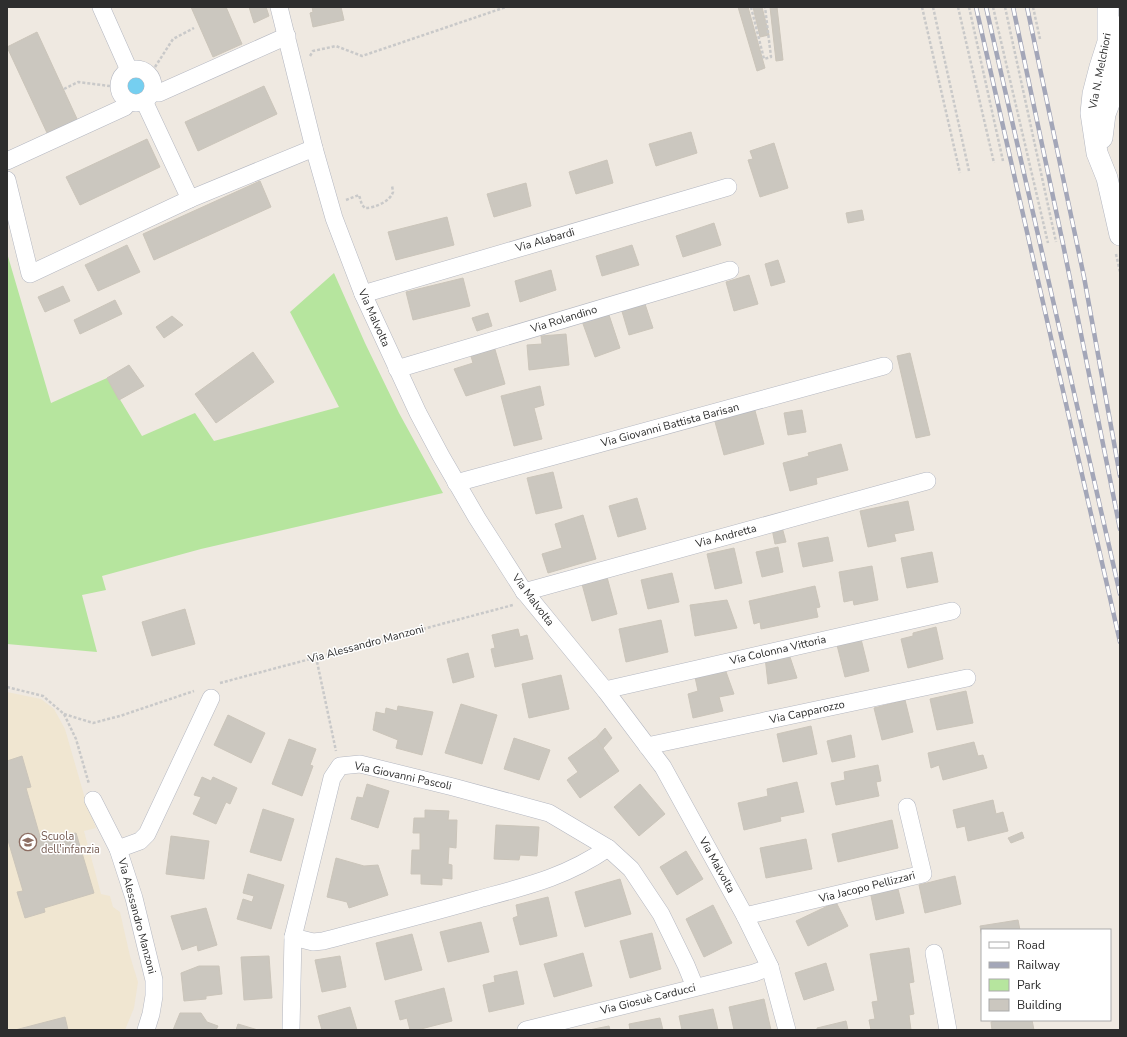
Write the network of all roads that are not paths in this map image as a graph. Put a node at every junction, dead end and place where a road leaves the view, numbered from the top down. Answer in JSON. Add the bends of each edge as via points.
{"nodes":[{"id":1,"x":101,"y":7,"type":"edge"},
{"id":2,"x":279,"y":7,"type":"edge"},
{"id":3,"x":1108,"y":8,"type":"edge"},
{"id":4,"x":286,"y":36,"type":"junction"},
{"id":5,"x":129,"y":70,"type":"junction"},
{"id":6,"x":141,"y":98,"type":"junction"},
{"id":7,"x":314,"y":148,"type":"junction"},
{"id":8,"x":7,"y":161,"type":"edge"},
{"id":9,"x":7,"y":180,"type":"edge"},
{"id":10,"x":728,"y":187,"type":"dead end"},
{"id":11,"x":190,"y":199,"type":"junction"},
{"id":12,"x":1120,"y":234,"type":"edge"},
{"id":13,"x":730,"y":270,"type":"dead end"},
{"id":14,"x":363,"y":294,"type":"junction"},
{"id":15,"x":884,"y":366,"type":"dead end"},
{"id":16,"x":397,"y":369,"type":"junction"},
{"id":17,"x":927,"y":481,"type":"dead end"},
{"id":18,"x":456,"y":484,"type":"junction"},
{"id":19,"x":520,"y":598,"type":"junction"},
{"id":20,"x":952,"y":611,"type":"dead end"},
{"id":21,"x":967,"y":678,"type":"dead end"},
{"id":22,"x":605,"y":690,"type":"junction"},
{"id":23,"x":208,"y":691,"type":"road end"},
{"id":24,"x":647,"y":746,"type":"junction"},
{"id":25,"x":93,"y":800,"type":"road end"},
{"id":26,"x":907,"y":807,"type":"dead end"},
{"id":27,"x":608,"y":848,"type":"junction"},
{"id":28,"x":118,"y":849,"type":"junction"},
{"id":29,"x":745,"y":916,"type":"junction"},
{"id":30,"x":293,"y":937,"type":"junction"},
{"id":31,"x":934,"y":953,"type":"dead end"},
{"id":32,"x":770,"y":967,"type":"junction"},
{"id":33,"x":695,"y":988,"type":"junction"},
{"id":34,"x":146,"y":1030,"type":"edge"},
{"id":35,"x":291,"y":1030,"type":"edge"},
{"id":36,"x":526,"y":1030,"type":"edge"},
{"id":37,"x":787,"y":1030,"type":"edge"},
{"id":38,"x":948,"y":1030,"type":"edge"}],
"edges":[{"from":1,"to":5,"type":"street"},
{"from":2,"to":4,"type":"street","name":"Via Malvolta"},
{"from":3,"to":12,"type":"street","name":"Via N. Melchiori","via":[[1117,35],[1119,56],[1116,85],[1105,114],[1102,139],[1107,178]]},
{"from":4,"to":6,"type":"street","via":[[159,93]]},
{"from":4,"to":7,"type":"street","name":"Via Malvolta"},
{"from":5,"to":6,"type":"street","via":[[140,69],[152,81],[153,87]]},
{"from":5,"to":6,"type":"street","via":[[123,73],[118,83],[120,94]]},
{"from":6,"to":8,"type":"street"},
{"from":6,"to":11,"type":"street"},
{"from":7,"to":11,"type":"street"},
{"from":7,"to":14,"type":"street","name":"Via Malvolta","via":[[330,205]]},
{"from":9,"to":11,"type":"street","via":[[30,274]]},
{"from":10,"to":14,"type":"street","name":"Via Alabardi"},
{"from":13,"to":16,"type":"street","name":"Via Rolandino"},
{"from":14,"to":16,"type":"street","name":"Via Malvolta"},
{"from":15,"to":18,"type":"street","name":"Via Giovanni Battista Barisan"},
{"from":16,"to":18,"type":"street","name":"Via Malvolta"},
{"from":17,"to":19,"type":"street","name":"Via Andretta"},
{"from":18,"to":19,"type":"street","name":"Via Malvolta","via":[[498,551]]},
{"from":19,"to":22,"type":"street","name":"Via Malvolta"},
{"from":20,"to":22,"type":"street","name":"Via Colonna Vittoria"},
{"from":21,"to":24,"type":"street","name":"Via Capparozzo"},
{"from":22,"to":24,"type":"street","name":"Via Malvolta"},
{"from":23,"to":28,"type":"street","name":"Via Alessandro Manzoni","via":[[147,834],[140,840]]},
{"from":24,"to":29,"type":"street","name":"Via Malvolta","via":[[663,767]]},
{"from":25,"to":28,"type":"street","name":"Via Alessandro Manzoni"},
{"from":26,"to":29,"type":"street","name":"Via Jacopo Pellizzari","via":[[922,874]]},
{"from":27,"to":30,"type":"street","via":[[594,859],[548,880],[323,941],[314,942]]},
{"from":27,"to":30,"type":"street","name":"Via Giovanni Pascoli","via":[[549,813],[360,764],[340,766],[332,778]]},
{"from":27,"to":33,"type":"street","name":"Via Giovanni Pascoli","via":[[631,869],[661,914]]},
{"from":28,"to":34,"type":"street","name":"Via Alessandro Manzoni","via":[[134,898],[154,980],[154,996]]},
{"from":29,"to":32,"type":"street","name":"Via Malvolta"},
{"from":30,"to":35,"type":"street","name":"Via Giovanni Pascoli"},
{"from":31,"to":38,"type":"street"},
{"from":32,"to":33,"type":"street","name":"Via Giosuè Carducci"},
{"from":32,"to":37,"type":"street","name":"Via Malvolta"},
{"from":33,"to":36,"type":"street","name":"Via Giosuè Carducci"}]}
